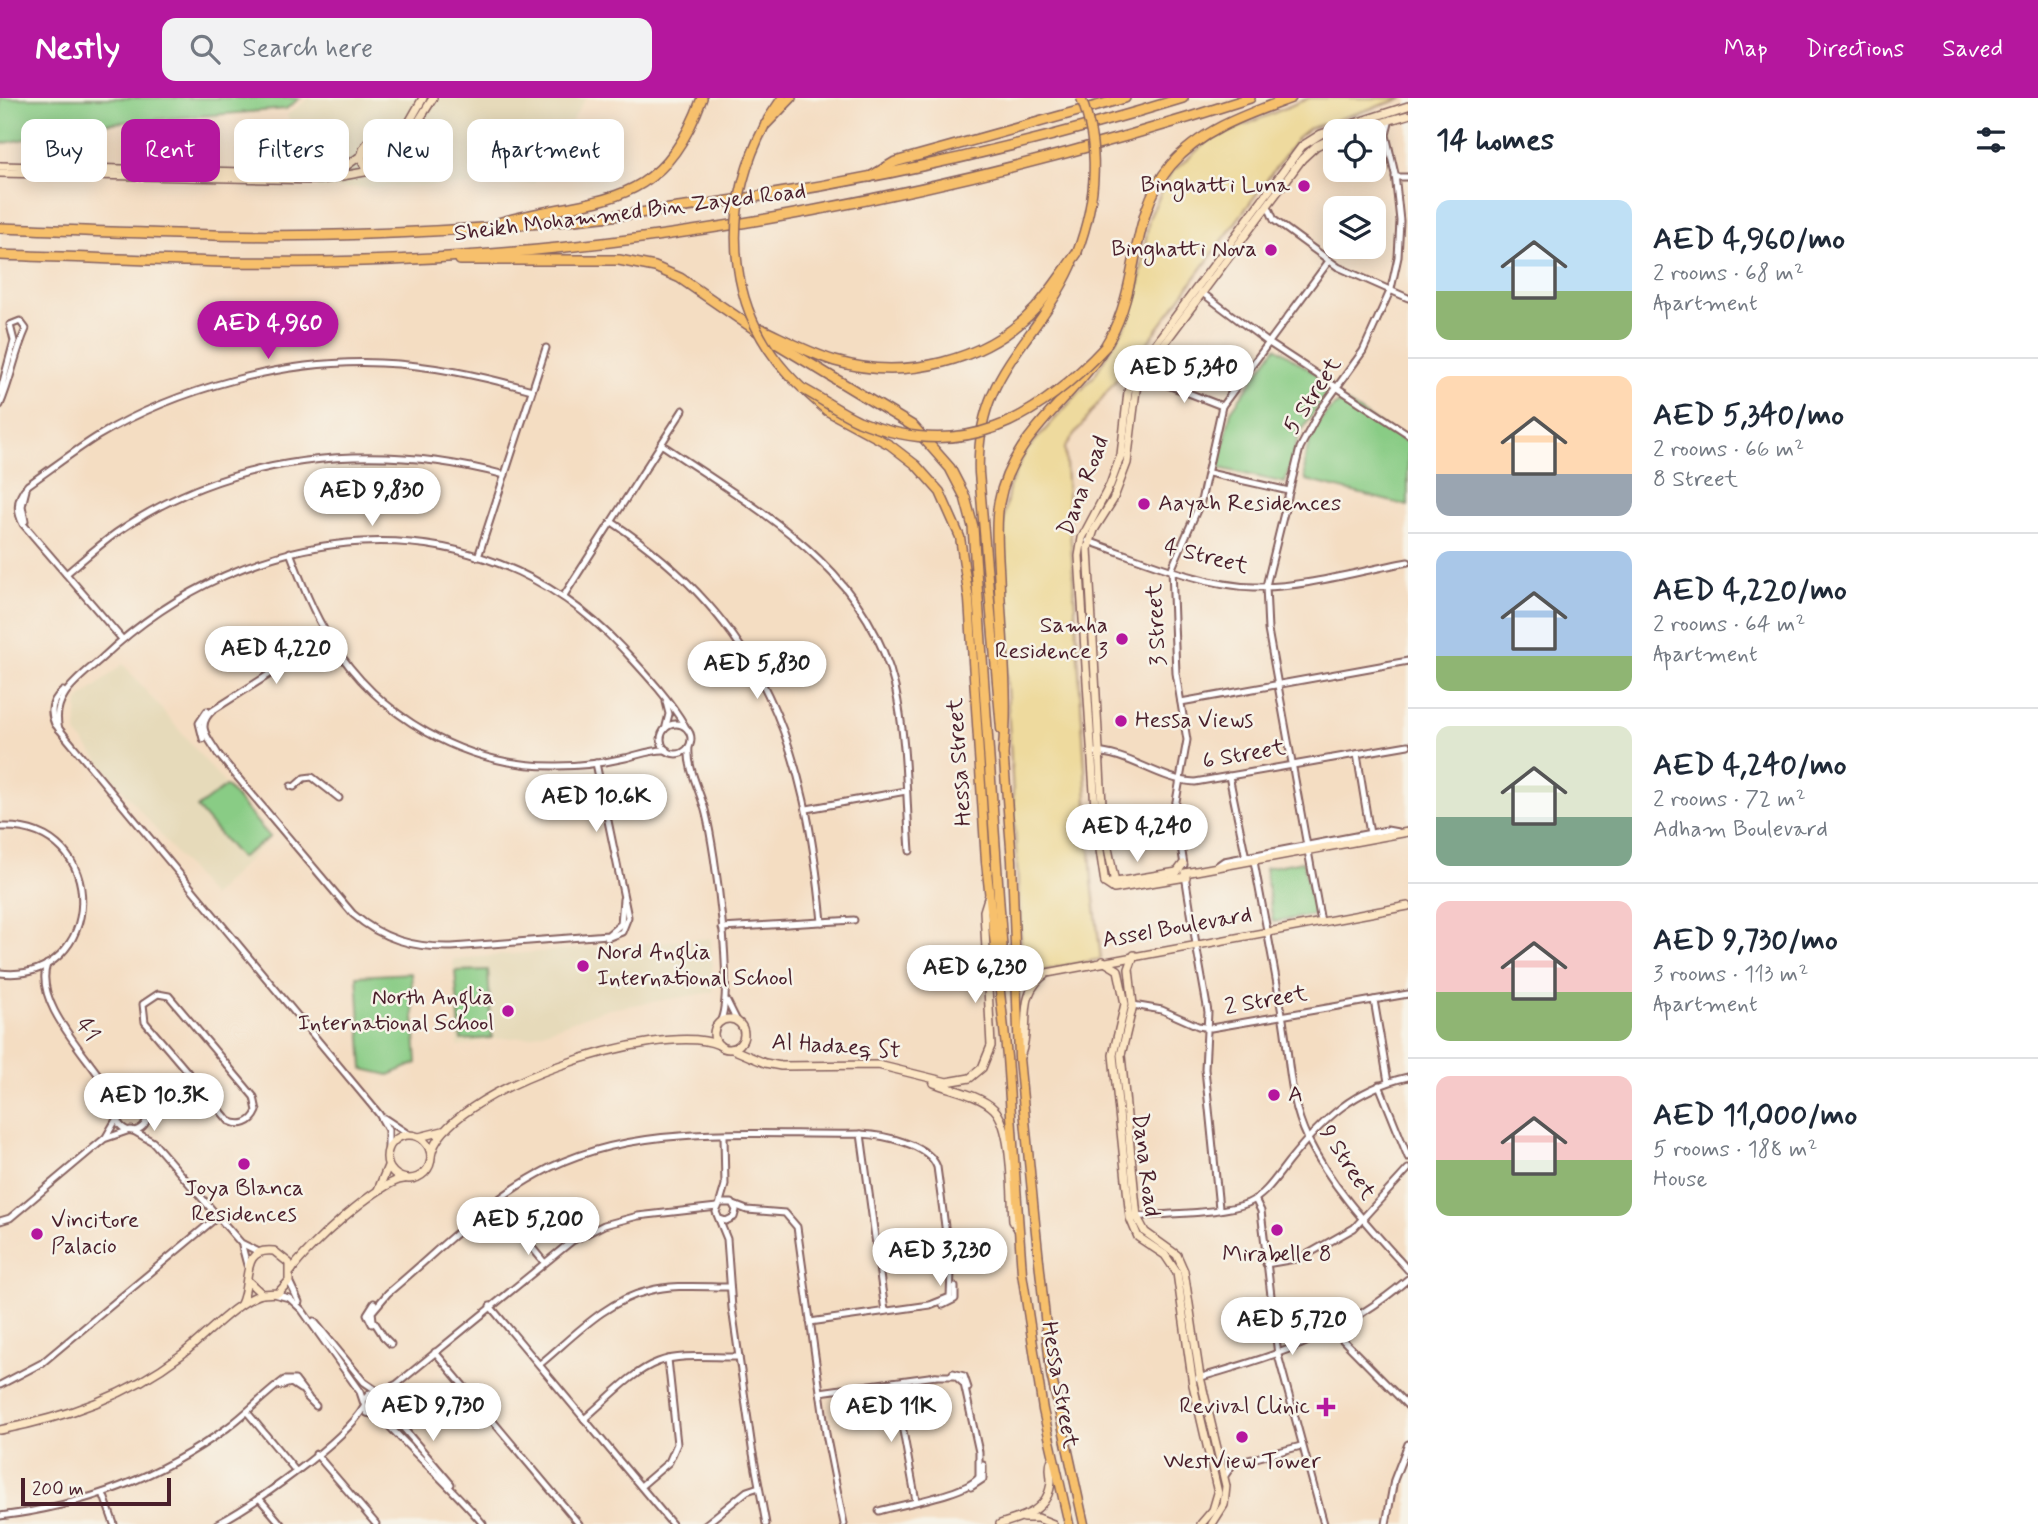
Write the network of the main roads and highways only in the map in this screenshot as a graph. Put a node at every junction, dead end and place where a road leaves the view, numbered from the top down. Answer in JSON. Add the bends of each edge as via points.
{"nodes":[{"id":1,"x":702,"y":98,"type":"edge"},
{"id":2,"x":782,"y":98,"type":"edge"},
{"id":3,"x":791,"y":98,"type":"edge"},
{"id":4,"x":1081,"y":98,"type":"edge"},
{"id":5,"x":1125,"y":98,"type":"edge"},
{"id":6,"x":1183,"y":98,"type":"edge"},
{"id":7,"x":1250,"y":98,"type":"edge"},
{"id":8,"x":1291,"y":98,"type":"edge"},
{"id":9,"x":765,"y":125,"type":"junction"},
{"id":10,"x":867,"y":179,"type":"junction"},
{"id":11,"x":0,"y":228,"type":"edge"},
{"id":12,"x":481,"y":229,"type":"junction"},
{"id":13,"x":1077,"y":253,"type":"junction"},
{"id":14,"x":0,"y":255,"type":"edge"},
{"id":15,"x":427,"y":258,"type":"junction"},
{"id":16,"x":741,"y":320,"type":"junction"},
{"id":17,"x":1106,"y":346,"type":"junction"},
{"id":18,"x":803,"y":389,"type":"junction"},
{"id":19,"x":1003,"y":753,"type":"junction"},
{"id":20,"x":998,"y":971,"type":"junction"},
{"id":21,"x":1069,"y":1524,"type":"edge"},
{"id":22,"x":1084,"y":1524,"type":"edge"}],
"edges":[{"from":1,"to":12,"type":"highway","via":[[680,147],[641,185],[604,202],[537,213]]},
{"from":2,"to":9,"type":"main road","name":"Hessa Street"},
{"from":3,"to":9,"type":"highway"},
{"from":4,"to":13,"type":"main road","name":"Hessa Street","bridge":true,"via":[[1094,167],[1090,211]]},
{"from":5,"to":10,"type":"highway","via":[[895,162]]},
{"from":6,"to":10,"type":"highway","name":"Sheikh Mohammed Bin Zayed Road","via":[[1017,145]]},
{"from":7,"to":15,"type":"highway","name":"Sheikh Mohammed Bin Zayed Road","via":[[1018,166],[877,198],[647,236]]},
{"from":8,"to":17,"type":"highway","via":[[1215,130],[1172,164],[1145,211],[1129,291]]},
{"from":9,"to":18,"type":"main road","name":"Hessa Street","bridge":true,"via":[[738,197],[737,274],[760,336]]},
{"from":10,"to":12,"type":"highway","name":"Sheikh Mohammed Bin Zayed Road","via":[[632,215]]},
{"from":11,"to":12,"type":"highway","name":"Sheikh Mohammed Bin Zayed Road","via":[[274,236]]},
{"from":13,"to":16,"type":"highway","via":[[1036,308],[1018,324],[975,351],[936,365],[890,370],[854,365],[821,356]]},
{"from":13,"to":19,"type":"main road","name":"Hessa Street","via":[[1055,296],[1001,373],[979,438]]},
{"from":14,"to":15,"type":"highway","name":"Sheikh Mohammed Bin Zayed Road","via":[[261,263]]},
{"from":15,"to":16,"type":"highway","via":[[631,261],[680,278]]},
{"from":16,"to":20,"type":"highway","via":[[913,426],[940,453],[965,496],[975,543],[1002,946]]},
{"from":17,"to":18,"type":"highway","bridge":true,"via":[[1047,402],[1010,422],[970,433],[920,437],[888,431]]},
{"from":17,"to":19,"type":"highway","bridge":true,"via":[[1086,376],[1016,455],[1002,489],[997,526],[1006,720]]},
{"from":18,"to":20,"type":"main road","name":"Hessa Street","bridge":true,"via":[[836,416],[899,451],[931,481],[951,514],[964,557]]},
{"from":19,"to":22,"type":"main road","name":"Hessa Street","via":[[1019,1058],[1051,1374]]},
{"from":20,"to":21,"type":"main road","name":"Hessa Street","via":[[1033,1355]]}]}
